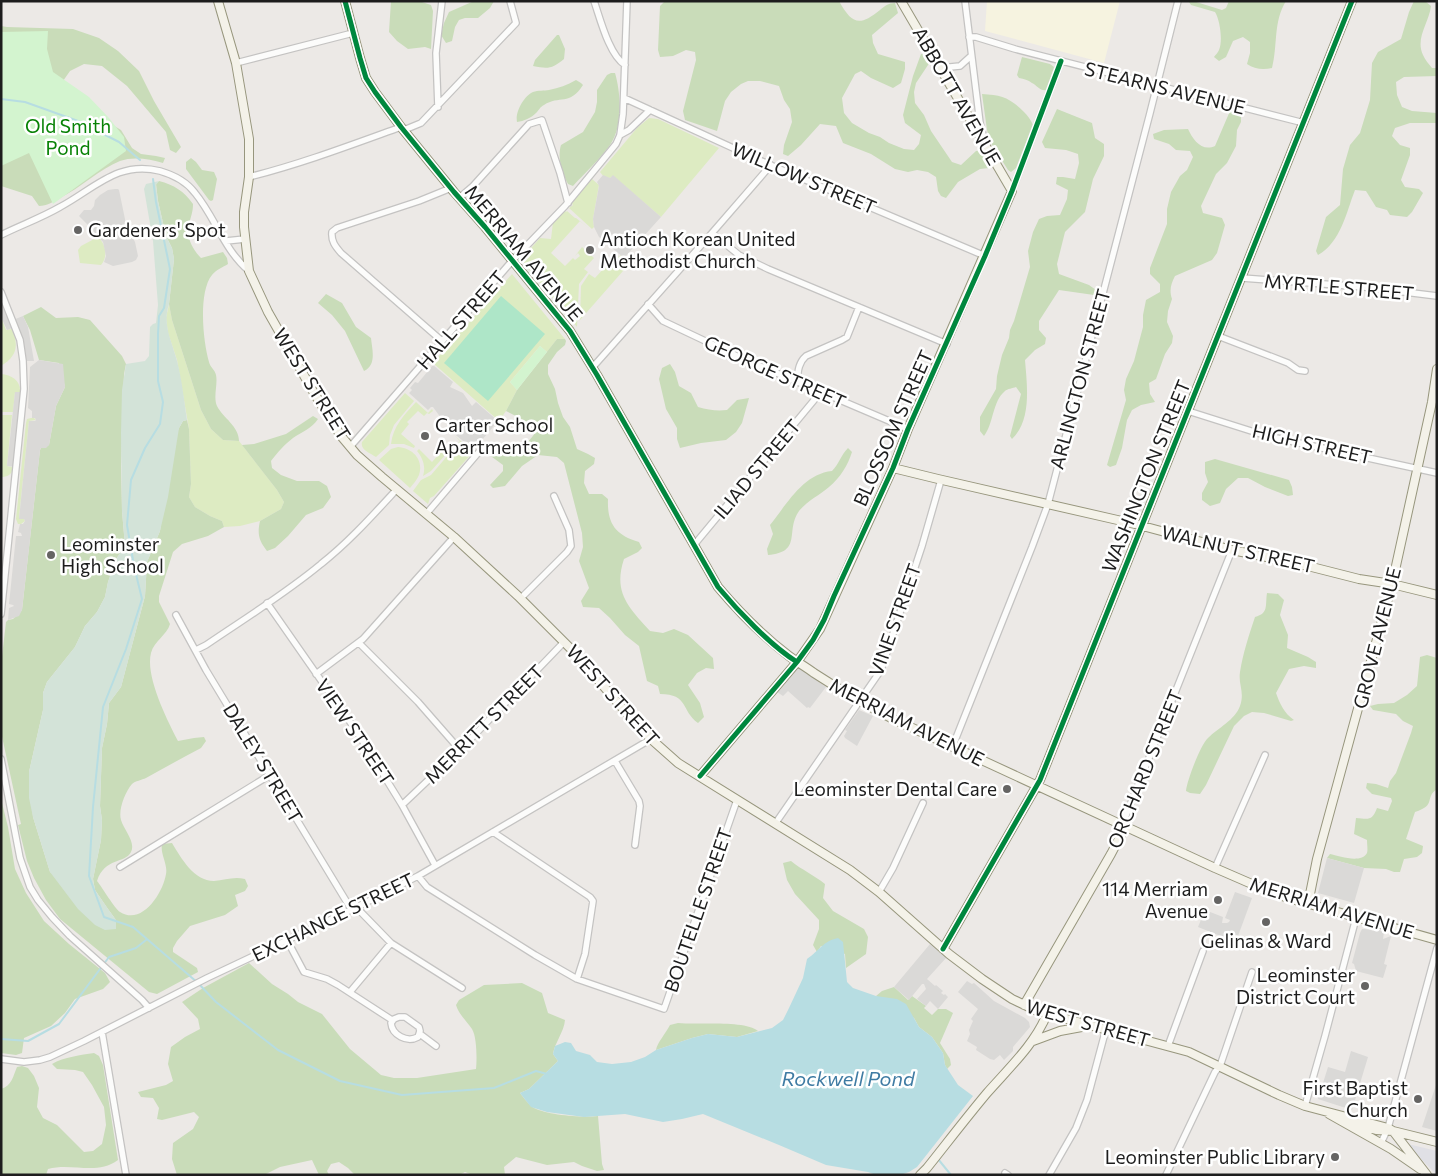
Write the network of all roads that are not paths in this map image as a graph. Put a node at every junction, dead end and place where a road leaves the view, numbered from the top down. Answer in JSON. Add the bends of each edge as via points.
{"nodes":[{"id":1,"x":218,"y":1,"type":"edge"},
{"id":2,"x":345,"y":1,"type":"edge"},
{"id":3,"x":442,"y":1,"type":"edge"},
{"id":4,"x":510,"y":1,"type":"edge"},
{"id":5,"x":594,"y":1,"type":"edge"},
{"id":6,"x":628,"y":1,"type":"edge"},
{"id":7,"x":901,"y":1,"type":"edge"},
{"id":8,"x":965,"y":1,"type":"edge"},
{"id":9,"x":1178,"y":1,"type":"edge"},
{"id":10,"x":1352,"y":1,"type":"edge"},
{"id":11,"x":353,"y":32,"type":"junction"},
{"id":12,"x":969,"y":37,"type":"junction"},
{"id":13,"x":972,"y":56,"type":"junction"},
{"id":14,"x":1061,"y":61,"type":"junction"},
{"id":15,"x":236,"y":63,"type":"junction"},
{"id":16,"x":624,"y":64,"type":"junction"},
{"id":17,"x":940,"y":68,"type":"junction"},
{"id":18,"x":1157,"y":86,"type":"junction"},
{"id":19,"x":624,"y":98,"type":"junction"},
{"id":20,"x":438,"y":107,"type":"junction"},
{"id":21,"x":650,"y":110,"type":"junction"},
{"id":22,"x":1304,"y":123,"type":"junction"},
{"id":23,"x":402,"y":128,"type":"junction"},
{"id":24,"x":620,"y":135,"type":"junction"},
{"id":25,"x":986,"y":146,"type":"junction"},
{"id":26,"x":771,"y":165,"type":"junction"},
{"id":27,"x":249,"y":177,"type":"junction"},
{"id":28,"x":451,"y":188,"type":"junction"},
{"id":29,"x":1012,"y":191,"type":"junction"},
{"id":30,"x":460,"y":198,"type":"junction"},
{"id":31,"x":568,"y":202,"type":"junction"},
{"id":32,"x":712,"y":233,"type":"junction"},
{"id":33,"x":1,"y":234,"type":"edge"},
{"id":34,"x":245,"y":239,"type":"junction"},
{"id":35,"x":226,"y":241,"type":"junction"},
{"id":36,"x":985,"y":256,"type":"junction"},
{"id":37,"x":512,"y":261,"type":"junction"},
{"id":38,"x":249,"y":271,"type":"junction"},
{"id":39,"x":1242,"y":278,"type":"junction"},
{"id":40,"x":1,"y":292,"type":"edge"},
{"id":41,"x":1437,"y":296,"type":"edge"},
{"id":42,"x":648,"y":304,"type":"junction"},
{"id":43,"x":859,"y":307,"type":"junction"},
{"id":44,"x":1218,"y":336,"type":"junction"},
{"id":45,"x":442,"y":341,"type":"junction"},
{"id":46,"x":947,"y":344,"type":"junction"},
{"id":47,"x":592,"y":368,"type":"junction"},
{"id":48,"x":1437,"y":369,"type":"edge"},
{"id":49,"x":1305,"y":371,"type":"dead end"},
{"id":50,"x":797,"y":382,"type":"junction"},
{"id":51,"x":820,"y":392,"type":"junction"},
{"id":52,"x":1434,"y":403,"type":"edge"},
{"id":53,"x":1188,"y":411,"type":"junction"},
{"id":54,"x":908,"y":429,"type":"junction"},
{"id":55,"x":484,"y":446,"type":"dead end"},
{"id":56,"x":350,"y":447,"type":"junction"},
{"id":57,"x":893,"y":468,"type":"junction"},
{"id":58,"x":1418,"y":469,"type":"junction"},
{"id":59,"x":1437,"y":473,"type":"edge"},
{"id":60,"x":941,"y":480,"type":"junction"},
{"id":61,"x":397,"y":489,"type":"junction"},
{"id":62,"x":554,"y":496,"type":"dead end"},
{"id":63,"x":1048,"y":504,"type":"junction"},
{"id":64,"x":427,"y":513,"type":"junction"},
{"id":65,"x":1141,"y":526,"type":"junction"},
{"id":66,"x":454,"y":537,"type":"junction"},
{"id":67,"x":694,"y":545,"type":"junction"},
{"id":68,"x":1232,"y":550,"type":"junction"},
{"id":69,"x":1392,"y":584,"type":"junction"},
{"id":70,"x":1437,"y":595,"type":"edge"},
{"id":71,"x":521,"y":598,"type":"junction"},
{"id":72,"x":267,"y":603,"type":"junction"},
{"id":73,"x":1,"y":614,"type":"edge"},
{"id":74,"x":176,"y":615,"type":"dead end"},
{"id":75,"x":564,"y":642,"type":"junction"},
{"id":76,"x":359,"y":643,"type":"junction"},
{"id":77,"x":196,"y":650,"type":"junction"},
{"id":78,"x":797,"y":662,"type":"junction"},
{"id":79,"x":316,"y":674,"type":"junction"},
{"id":80,"x":859,"y":702,"type":"junction"},
{"id":81,"x":651,"y":739,"type":"junction"},
{"id":82,"x":952,"y":748,"type":"junction"},
{"id":83,"x":460,"y":750,"type":"junction"},
{"id":84,"x":1265,"y":755,"type":"dead end"},
{"id":85,"x":1,"y":759,"type":"edge"},
{"id":86,"x":615,"y":761,"type":"junction"},
{"id":87,"x":270,"y":775,"type":"junction"},
{"id":88,"x":700,"y":776,"type":"junction"},
{"id":89,"x":1037,"y":787,"type":"junction"},
{"id":90,"x":737,"y":800,"type":"junction"},
{"id":91,"x":923,"y":803,"type":"dead end"},
{"id":92,"x":402,"y":805,"type":"junction"},
{"id":93,"x":776,"y":824,"type":"junction"},
{"id":94,"x":1124,"y":826,"type":"junction"},
{"id":95,"x":492,"y":832,"type":"junction"},
{"id":96,"x":635,"y":845,"type":"dead end"},
{"id":97,"x":435,"y":866,"type":"junction"},
{"id":98,"x":120,"y":867,"type":"dead end"},
{"id":99,"x":1214,"y":868,"type":"junction"},
{"id":100,"x":418,"y":876,"type":"junction"},
{"id":101,"x":879,"y":892,"type":"junction"},
{"id":102,"x":1308,"y":904,"type":"junction"},
{"id":103,"x":354,"y":908,"type":"junction"},
{"id":104,"x":1356,"y":918,"type":"junction"},
{"id":105,"x":287,"y":940,"type":"junction"},
{"id":106,"x":1437,"y":940,"type":"edge"},
{"id":107,"x":391,"y":943,"type":"junction"},
{"id":108,"x":1437,"y":948,"type":"edge"},
{"id":109,"x":943,"y":949,"type":"junction"},
{"id":110,"x":1203,"y":951,"type":"dead end"},
{"id":111,"x":1252,"y":972,"type":"dead end"},
{"id":112,"x":577,"y":979,"type":"junction"},
{"id":113,"x":462,"y":988,"type":"dead end"},
{"id":114,"x":350,"y":992,"type":"junction"},
{"id":115,"x":1024,"y":1005,"type":"junction"},
{"id":116,"x":149,"y":1008,"type":"junction"},
{"id":117,"x":1047,"y":1014,"type":"junction"},
{"id":118,"x":392,"y":1020,"type":"junction"},
{"id":119,"x":1090,"y":1026,"type":"junction"},
{"id":120,"x":1106,"y":1029,"type":"junction"},
{"id":121,"x":102,"y":1032,"type":"junction"},
{"id":122,"x":420,"y":1034,"type":"junction"},
{"id":123,"x":1031,"y":1042,"type":"junction"},
{"id":124,"x":436,"y":1046,"type":"dead end"},
{"id":125,"x":1168,"y":1046,"type":"junction"},
{"id":126,"x":1,"y":1059,"type":"edge"},
{"id":127,"x":1220,"y":1066,"type":"junction"},
{"id":128,"x":1305,"y":1106,"type":"junction"},
{"id":129,"x":1326,"y":1112,"type":"junction"},
{"id":130,"x":1389,"y":1130,"type":"junction"},
{"id":131,"x":1437,"y":1142,"type":"edge"},
{"id":132,"x":1381,"y":1143,"type":"junction"},
{"id":133,"x":1168,"y":1174,"type":"edge"},
{"id":134,"x":1427,"y":1174,"type":"edge"},
{"id":135,"x":126,"y":1175,"type":"edge"},
{"id":136,"x":920,"y":1175,"type":"edge"},
{"id":137,"x":1049,"y":1175,"type":"edge"}],
"edges":[{"from":1,"to":15,"type":"street","name":"WEST STREET"},
{"from":2,"to":11,"type":"street","name":"MERRIAM AVENUE"},
{"from":3,"to":20,"type":"street","via":[[436,53]]},
{"from":4,"to":20,"type":"street","via":[[516,23]]},
{"from":5,"to":16,"type":"street","via":[[611,49]]},
{"from":6,"to":16,"type":"street","name":"HALL STREET"},
{"from":7,"to":17,"type":"street","name":"ABBOTT AVENUE"},
{"from":8,"to":12,"type":"street"},
{"from":9,"to":18,"type":"street","name":"ARLINGTON STREET"},
{"from":10,"to":22,"type":"street","name":"WASHINGTON STREET"},
{"from":11,"to":15,"type":"street"},
{"from":11,"to":23,"type":"street","name":"MERRIAM AVENUE","via":[[366,78]]},
{"from":12,"to":13,"type":"street"},
{"from":12,"to":14,"type":"street","name":"STEARNS AVENUE"},
{"from":13,"to":17,"type":"street","via":[[960,66]]},
{"from":13,"to":25,"type":"street"},
{"from":14,"to":18,"type":"street","name":"STEARNS AVENUE"},
{"from":14,"to":29,"type":"street","name":"BLOSSOM STREET"},
{"from":15,"to":27,"type":"street","name":"WEST STREET","via":[[249,139]]},
{"from":16,"to":19,"type":"street","name":"HALL STREET"},
{"from":17,"to":25,"type":"street","name":"ABBOTT AVENUE"},
{"from":18,"to":22,"type":"street","name":"STEARNS AVENUE"},
{"from":18,"to":63,"type":"street","name":"ARLINGTON STREET"},
{"from":19,"to":21,"type":"street","name":"WILLOW STREET"},
{"from":19,"to":24,"type":"street","name":"HALL STREET"},
{"from":20,"to":23,"type":"street","via":[[422,123]]},
{"from":21,"to":24,"type":"street"},
{"from":21,"to":26,"type":"street","name":"WILLOW STREET"},
{"from":22,"to":39,"type":"street","name":"WASHINGTON STREET"},
{"from":23,"to":27,"type":"street"},
{"from":23,"to":28,"type":"street","name":"MERRIAM AVENUE"},
{"from":24,"to":31,"type":"street","name":"HALL STREET"},
{"from":25,"to":29,"type":"street","name":"ABBOTT AVENUE"},
{"from":26,"to":32,"type":"street"},
{"from":26,"to":36,"type":"street","name":"WILLOW STREET"},
{"from":27,"to":34,"type":"street","name":"WEST STREET","via":[[244,212]]},
{"from":28,"to":30,"type":"street","name":"MERRIAM AVENUE"},
{"from":28,"to":45,"type":"street","via":[[337,228],[331,234],[341,253]]},
{"from":29,"to":36,"type":"street","name":"BLOSSOM STREET"},
{"from":30,"to":31,"type":"street","via":[[529,124],[542,120]]},
{"from":30,"to":37,"type":"street","name":"MERRIAM AVENUE"},
{"from":31,"to":37,"type":"street","name":"HALL STREET"},
{"from":32,"to":42,"type":"street"},
{"from":32,"to":43,"type":"street","via":[[739,255]]},
{"from":33,"to":35,"type":"street","via":[[59,208],[110,176],[146,169],[170,174],[191,188]]},
{"from":34,"to":35,"type":"street"},
{"from":34,"to":38,"type":"street","name":"WEST STREET"},
{"from":35,"to":38,"type":"street","via":[[236,259]]},
{"from":36,"to":46,"type":"street","name":"BLOSSOM STREET"},
{"from":37,"to":45,"type":"street","name":"HALL STREET"},
{"from":37,"to":47,"type":"street","name":"MERRIAM AVENUE","via":[[570,331]]},
{"from":38,"to":56,"type":"street","name":"WEST STREET","via":[[313,392]]},
{"from":39,"to":41,"type":"street","name":"MYRTLE STREET"},
{"from":39,"to":44,"type":"street","name":"WASHINGTON STREET"},
{"from":40,"to":73,"type":"street","via":[[20,340],[24,376]]},
{"from":42,"to":47,"type":"street"},
{"from":42,"to":50,"type":"street","name":"GEORGE STREET","via":[[663,321]]},
{"from":43,"to":46,"type":"street"},
{"from":43,"to":50,"type":"street","via":[[847,337],[802,360]]},
{"from":44,"to":49,"type":"street"},
{"from":44,"to":53,"type":"street","name":"WASHINGTON STREET"},
{"from":45,"to":56,"type":"street","name":"HALL STREET"},
{"from":46,"to":54,"type":"street","name":"BLOSSOM STREET"},
{"from":47,"to":67,"type":"street","name":"MERRIAM AVENUE"},
{"from":48,"to":52,"type":"street","name":"GROVE AVENUE"},
{"from":50,"to":51,"type":"street","name":"GEORGE STREET"},
{"from":51,"to":54,"type":"street","name":"GEORGE STREET"},
{"from":51,"to":67,"type":"street","name":"ILIAD STREET"},
{"from":52,"to":58,"type":"street","name":"GROVE AVENUE"},
{"from":53,"to":58,"type":"street","name":"HIGH STREET","via":[[1267,436]]},
{"from":53,"to":65,"type":"street","name":"WASHINGTON STREET"},
{"from":54,"to":57,"type":"street","name":"BLOSSOM STREET"},
{"from":55,"to":64,"type":"street"},
{"from":56,"to":61,"type":"street","name":"WEST STREET"},
{"from":57,"to":60,"type":"street","name":"WALNUT STREET"},
{"from":57,"to":78,"type":"street","name":"BLOSSOM STREET","via":[[824,620]]},
{"from":58,"to":59,"type":"street","name":"HIGH STREET"},
{"from":58,"to":69,"type":"street","name":"GROVE AVENUE"},
{"from":60,"to":63,"type":"street","name":"WALNUT STREET"},
{"from":60,"to":80,"type":"street","name":"VINE STREET","via":[[881,670]]},
{"from":61,"to":64,"type":"street","name":"WEST STREET"},
{"from":61,"to":72,"type":"street","via":[[325,561]]},
{"from":62,"to":71,"type":"street","via":[[569,530],[572,546]]},
{"from":63,"to":65,"type":"street","name":"WALNUT STREET"},
{"from":63,"to":82,"type":"street","name":"ARLINGTON STREET"},
{"from":64,"to":66,"type":"street","name":"WEST STREET"},
{"from":65,"to":68,"type":"street","name":"WALNUT STREET"},
{"from":65,"to":89,"type":"street","name":"WASHINGTON STREET"},
{"from":66,"to":71,"type":"street","name":"WEST STREET"},
{"from":66,"to":76,"type":"street"},
{"from":67,"to":78,"type":"street","name":"MERRIAM AVENUE","via":[[729,600]]},
{"from":68,"to":69,"type":"street","name":"WALNUT STREET"},
{"from":68,"to":94,"type":"street","name":"ORCHARD STREET"},
{"from":69,"to":70,"type":"street","name":"WALNUT STREET"},
{"from":69,"to":102,"type":"street","name":"GROVE AVENUE"},
{"from":71,"to":75,"type":"street","name":"WEST STREET"},
{"from":72,"to":77,"type":"street"},
{"from":72,"to":79,"type":"street","name":"VIEW STREET"},
{"from":74,"to":77,"type":"street","name":"DALEY STREET"},
{"from":75,"to":81,"type":"street","name":"WEST STREET"},
{"from":75,"to":83,"type":"street","name":"MERRITT STREET"},
{"from":76,"to":79,"type":"street"},
{"from":76,"to":83,"type":"street"},
{"from":77,"to":87,"type":"street","name":"DALEY STREET"},
{"from":78,"to":80,"type":"street","name":"MERRIAM AVENUE"},
{"from":78,"to":88,"type":"street","name":"BLOSSOM STREET"},
{"from":79,"to":92,"type":"street","name":"VIEW STREET"},
{"from":80,"to":82,"type":"street","name":"MERRIAM AVENUE"},
{"from":80,"to":93,"type":"street","name":"VINE STREET"},
{"from":81,"to":86,"type":"street","name":"EXCHANGE STREET"},
{"from":81,"to":88,"type":"street","name":"WEST STREET","via":[[678,763]]},
{"from":82,"to":89,"type":"street","name":"MERRIAM AVENUE"},
{"from":83,"to":92,"type":"street","name":"MERRITT STREET"},
{"from":84,"to":99,"type":"street"},
{"from":85,"to":116,"type":"street","via":[[20,858],[30,887],[52,917]]},
{"from":86,"to":95,"type":"street","name":"EXCHANGE STREET"},
{"from":86,"to":96,"type":"street","via":[[639,801]]},
{"from":87,"to":98,"type":"street"},
{"from":87,"to":103,"type":"street","name":"DALEY STREET"},
{"from":88,"to":90,"type":"street","name":"WEST STREET"},
{"from":89,"to":94,"type":"street","name":"MERRIAM AVENUE"},
{"from":89,"to":109,"type":"street","name":"WASHINGTON STREET"},
{"from":90,"to":93,"type":"street","name":"WEST STREET"},
{"from":90,"to":112,"type":"street","name":"BOUTELLE STREET","via":[[664,1009]]},
{"from":91,"to":101,"type":"street"},
{"from":92,"to":97,"type":"street","name":"VIEW STREET"},
{"from":93,"to":101,"type":"street","name":"WEST STREET"},
{"from":94,"to":99,"type":"street","name":"MERRIAM AVENUE"},
{"from":94,"to":115,"type":"street","name":"ORCHARD STREET"},
{"from":95,"to":97,"type":"street","name":"EXCHANGE STREET"},
{"from":95,"to":112,"type":"street","via":[[593,901],[585,954]]},
{"from":97,"to":100,"type":"street","name":"EXCHANGE STREET"},
{"from":99,"to":102,"type":"street","name":"MERRIAM AVENUE"},
{"from":100,"to":103,"type":"street","name":"EXCHANGE STREET"},
{"from":100,"to":112,"type":"street","name":"BOUTELLE STREET","via":[[427,887]]},
{"from":101,"to":109,"type":"street","name":"WEST STREET"},
{"from":102,"to":104,"type":"street","name":"MERRIAM AVENUE"},
{"from":103,"to":105,"type":"street","name":"EXCHANGE STREET"},
{"from":103,"to":107,"type":"street","name":"DALEY STREET"},
{"from":104,"to":106,"type":"street","name":"MERRIAM AVENUE"},
{"from":104,"to":128,"type":"street"},
{"from":105,"to":114,"type":"street","via":[[304,972],[327,979]]},
{"from":105,"to":116,"type":"street","name":"EXCHANGE STREET"},
{"from":107,"to":113,"type":"street","name":"DALEY STREET"},
{"from":107,"to":114,"type":"street"},
{"from":108,"to":130,"type":"street"},
{"from":109,"to":115,"type":"street","name":"WEST STREET","via":[[982,980]]},
{"from":110,"to":125,"type":"street"},
{"from":111,"to":127,"type":"street"},
{"from":114,"to":118,"type":"street"},
{"from":115,"to":117,"type":"street","name":"WEST STREET"},
{"from":116,"to":121,"type":"street","name":"EXCHANGE STREET"},
{"from":117,"to":119,"type":"street","name":"WEST STREET"},
{"from":117,"to":123,"type":"street"},
{"from":118,"to":122,"type":"street","via":[[405,1017],[419,1027]]},
{"from":118,"to":122,"type":"street","via":[[392,1028],[405,1039],[412,1040]]},
{"from":119,"to":120,"type":"street","name":"WEST STREET"},
{"from":119,"to":123,"type":"street","via":[[1060,1031]]},
{"from":120,"to":125,"type":"street","name":"WEST STREET"},
{"from":120,"to":137,"type":"street","via":[[1088,1100]]},
{"from":121,"to":126,"type":"street","name":"EXCHANGE STREET","via":[[40,1060]]},
{"from":121,"to":135,"type":"street"},
{"from":122,"to":124,"type":"street"},
{"from":123,"to":136,"type":"street"},
{"from":125,"to":127,"type":"street","name":"WEST STREET"},
{"from":127,"to":128,"type":"street","name":"WEST STREET"},
{"from":127,"to":133,"type":"street"},
{"from":128,"to":129,"type":"street","name":"WEST STREET"},
{"from":129,"to":130,"type":"street","name":"WEST STREET","via":[[1364,1120]]},
{"from":129,"to":132,"type":"street","name":"WEST STREET"},
{"from":130,"to":131,"type":"street","name":"WEST STREET"},
{"from":130,"to":132,"type":"street"},
{"from":130,"to":134,"type":"street"},
{"from":132,"to":134,"type":"street","name":"WEST STREET"}]}
